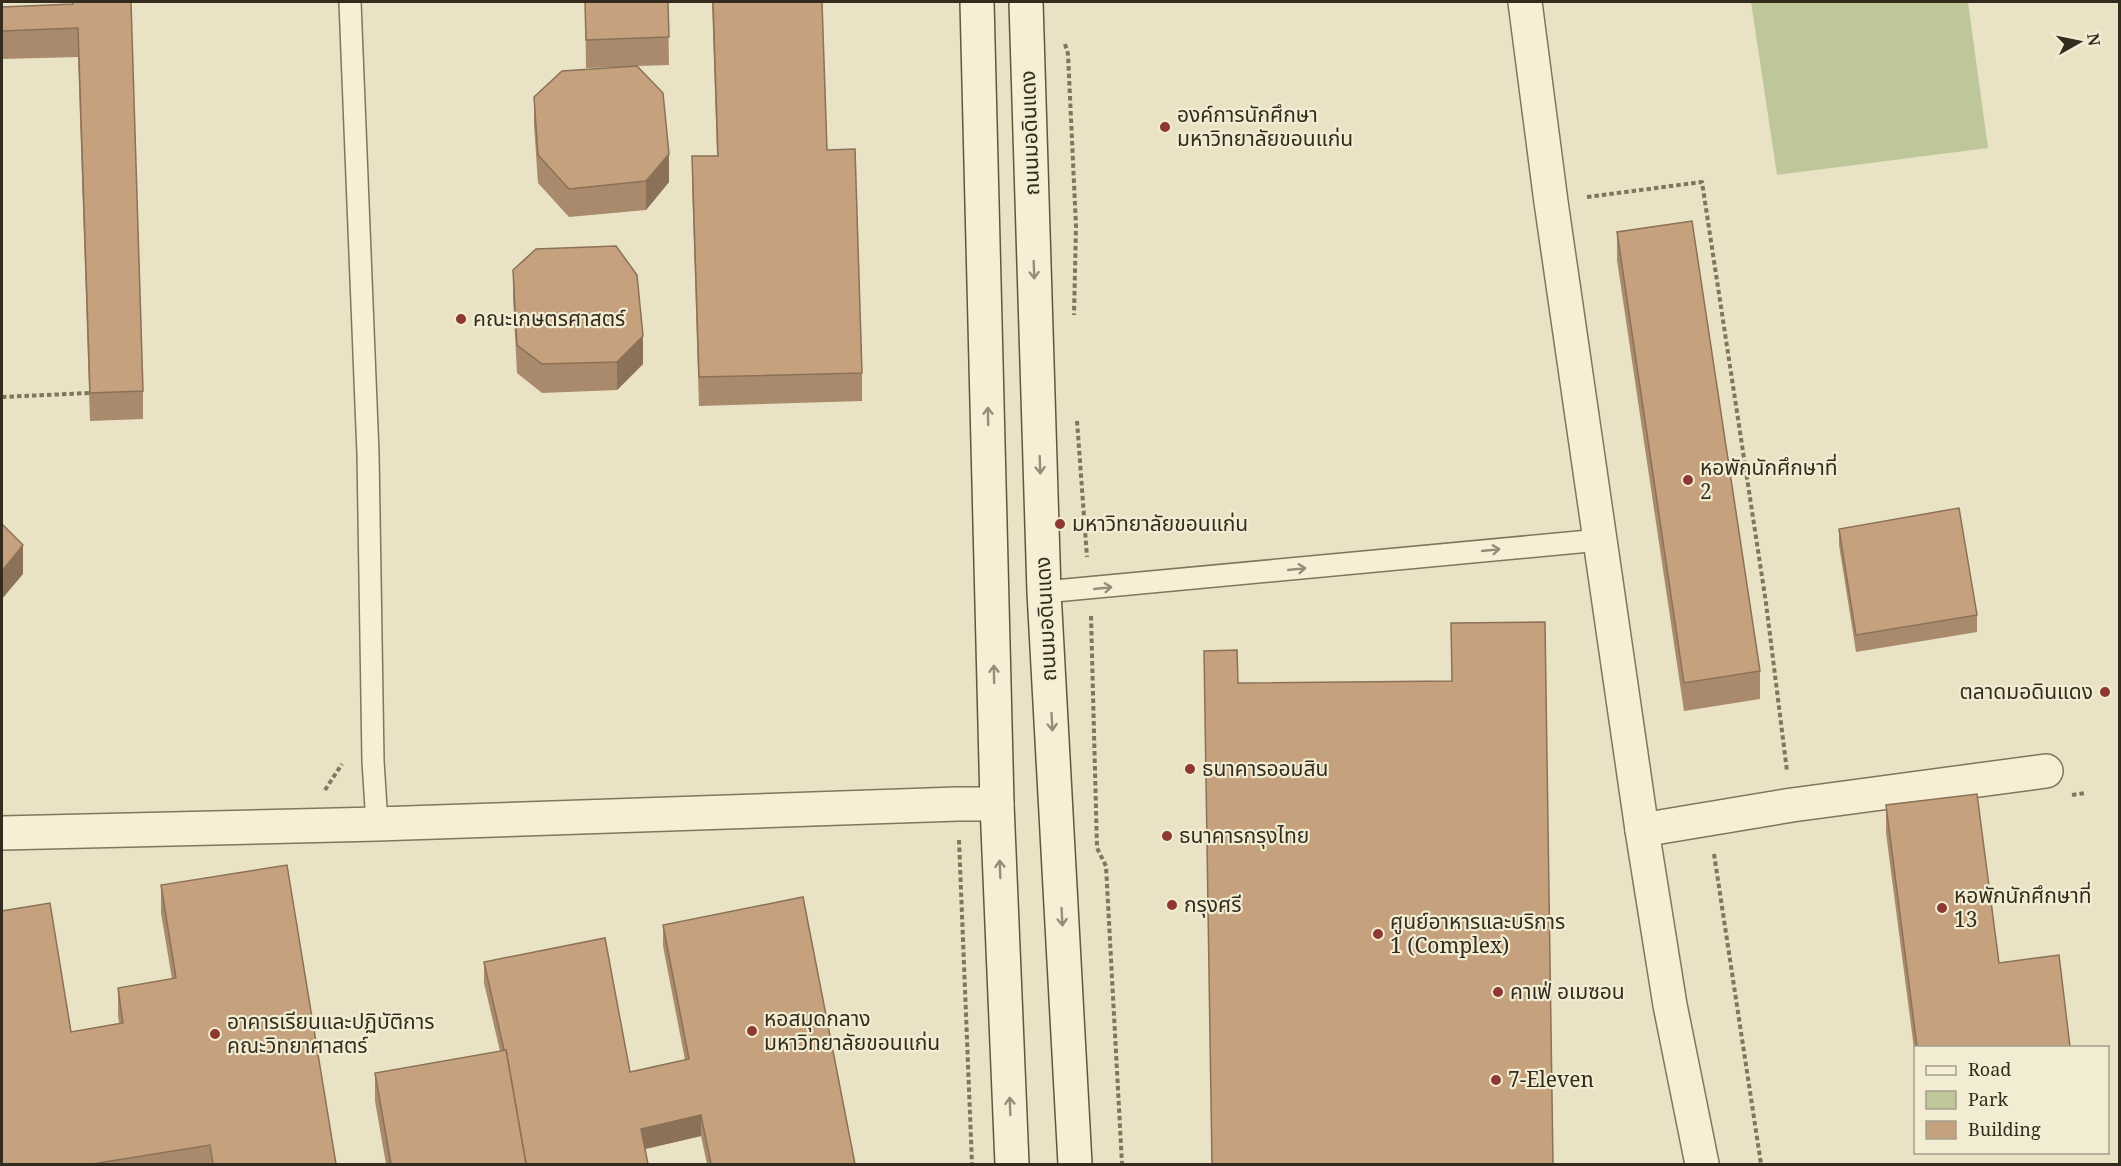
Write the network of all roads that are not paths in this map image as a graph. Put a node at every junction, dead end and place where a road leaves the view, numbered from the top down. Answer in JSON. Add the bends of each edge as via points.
{"nodes":[{"id":1,"x":350,"y":2,"type":"edge"},
{"id":2,"x":977,"y":2,"type":"edge"},
{"id":3,"x":1026,"y":2,"type":"edge"},
{"id":4,"x":1525,"y":2,"type":"edge"},
{"id":5,"x":982,"y":218,"type":"junction"},
{"id":6,"x":1033,"y":218,"type":"junction"},
{"id":7,"x":1600,"y":540,"type":"junction"},
{"id":8,"x":1044,"y":592,"type":"junction"},
{"id":9,"x":2046,"y":771,"type":"dead end"},
{"id":10,"x":997,"y":804,"type":"junction"},
{"id":11,"x":377,"y":824,"type":"junction"},
{"id":12,"x":1642,"y":830,"type":"junction"},
{"id":13,"x":2,"y":833,"type":"edge"},
{"id":14,"x":1012,"y":1164,"type":"edge"},
{"id":15,"x":1075,"y":1164,"type":"edge"},
{"id":16,"x":1702,"y":1164,"type":"edge"}],
"edges":[{"from":1,"to":11,"type":"lane","via":[[368,454],[372,761]]},
{"from":2,"to":5,"type":"street"},
{"from":3,"to":6,"type":"street","name":"ถนนมอดินแดง"},
{"from":4,"to":7,"type":"street"},
{"from":5,"to":6,"type":"street"},
{"from":10,"to":5,"type":"street","one_way":true},
{"from":6,"to":8,"type":"street","name":"ถนนมอดินแดง","one_way":true},
{"from":8,"to":7,"type":"lane","one_way":true},
{"from":7,"to":12,"type":"street"},
{"from":8,"to":15,"type":"street","name":"ถนนมอดินแดง","one_way":true},
{"from":9,"to":12,"type":"street","via":[[1792,805]]},
{"from":10,"to":11,"type":"street"},
{"from":14,"to":10,"type":"street","one_way":true},
{"from":11,"to":13,"type":"street"},
{"from":12,"to":16,"type":"street","via":[[1670,1005]]}]}
